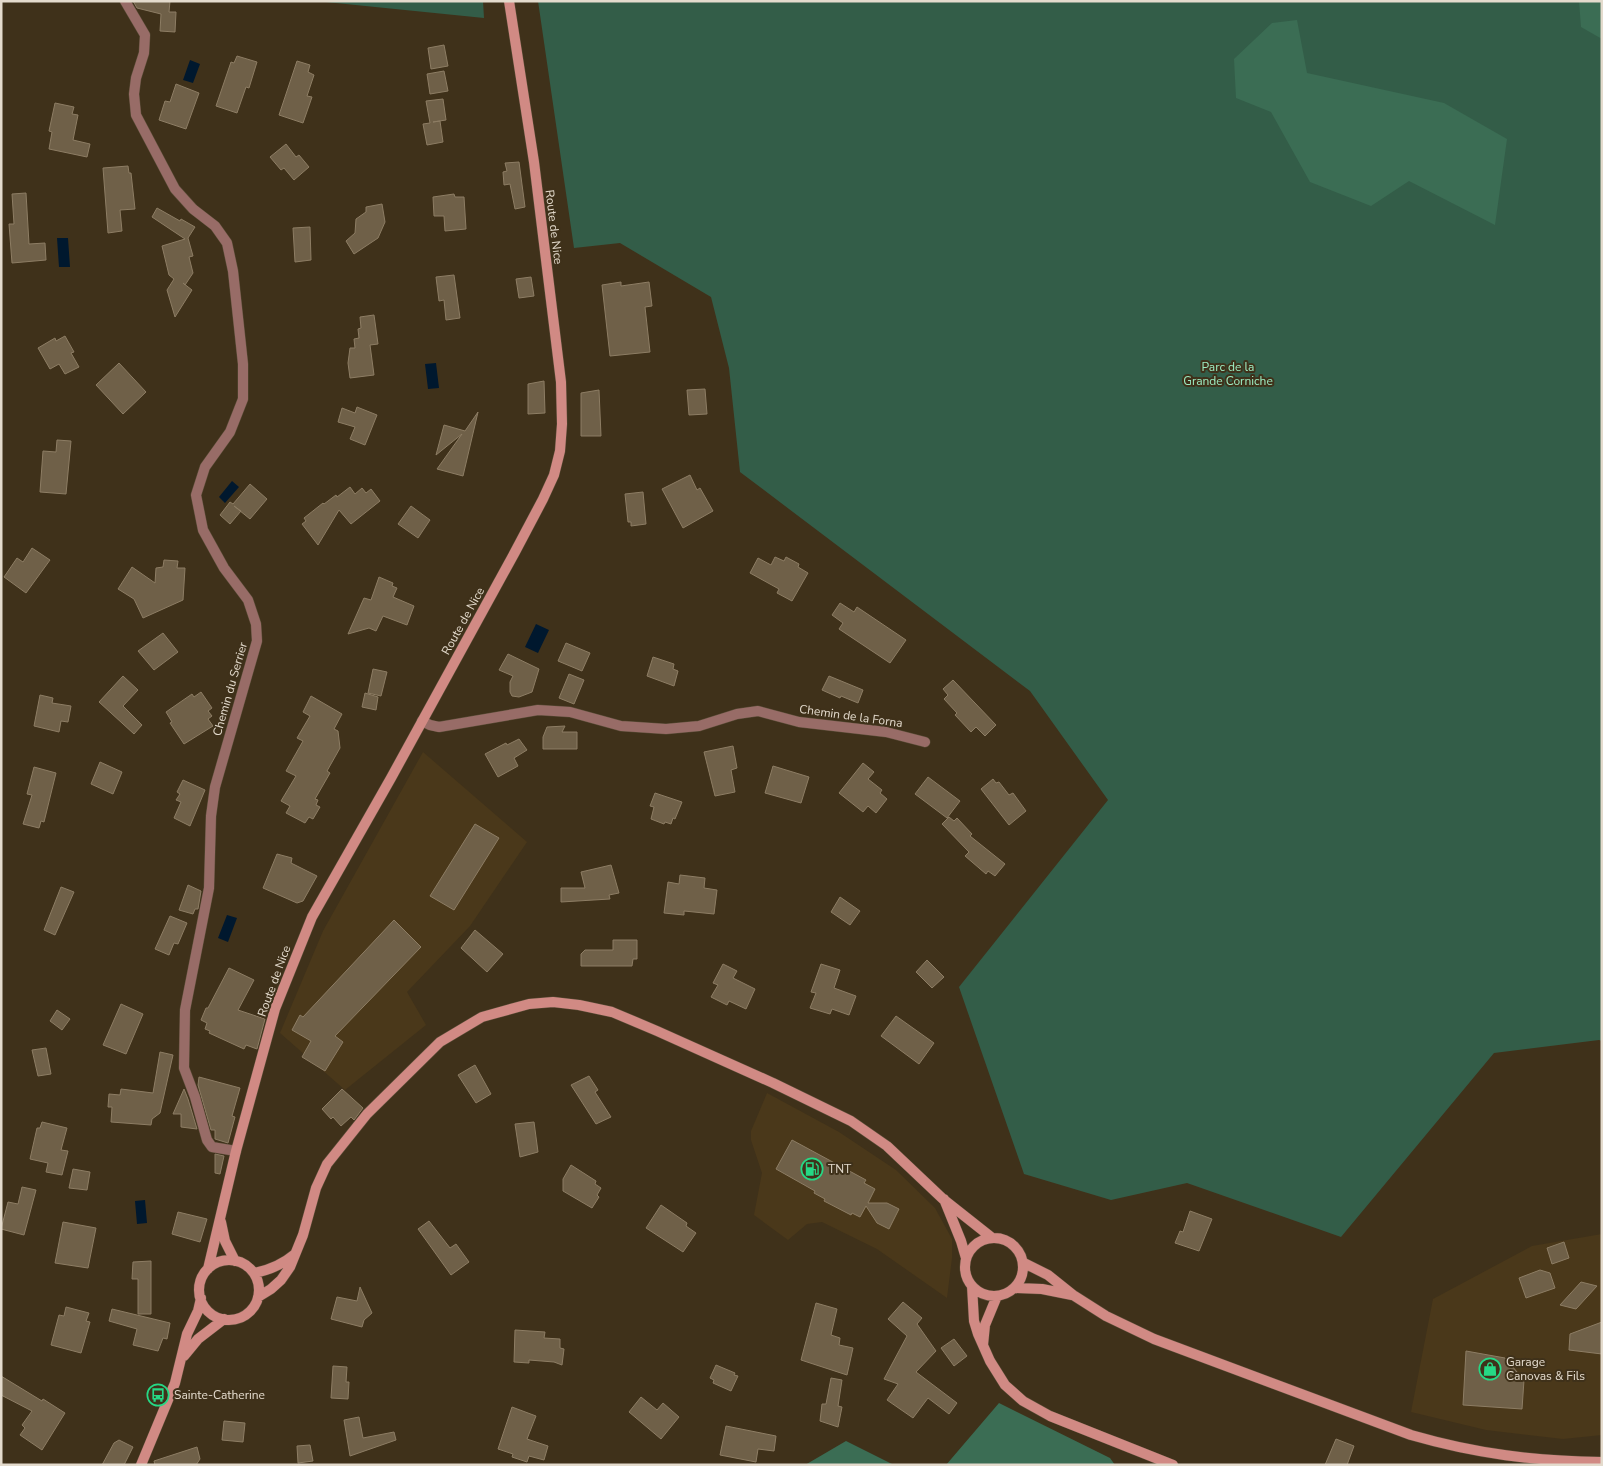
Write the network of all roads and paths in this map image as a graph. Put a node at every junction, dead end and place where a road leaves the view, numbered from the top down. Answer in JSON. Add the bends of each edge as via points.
{"nodes":[{"id":1,"x":125,"y":1,"type":"edge"},
{"id":2,"x":509,"y":1,"type":"edge"},
{"id":3,"x":422,"y":720,"type":"junction"},
{"id":4,"x":924,"y":742,"type":"dead end"},
{"id":5,"x":236,"y":1151,"type":"junction"},
{"id":6,"x":943,"y":1198,"type":"junction"},
{"id":7,"x":221,"y":1221,"type":"junction"},
{"id":8,"x":991,"y":1237,"type":"junction"},
{"id":9,"x":297,"y":1252,"type":"junction"},
{"id":10,"x":966,"y":1258,"type":"junction"},
{"id":11,"x":236,"y":1261,"type":"junction"},
{"id":12,"x":1024,"y":1263,"type":"junction"},
{"id":13,"x":208,"y":1269,"type":"junction"},
{"id":14,"x":254,"y":1273,"type":"junction"},
{"id":15,"x":972,"y":1286,"type":"junction"},
{"id":16,"x":1014,"y":1288,"type":"junction"},
{"id":17,"x":1073,"y":1295,"type":"junction"},
{"id":18,"x":997,"y":1296,"type":"junction"},
{"id":19,"x":258,"y":1297,"type":"junction"},
{"id":20,"x":201,"y":1298,"type":"junction"},
{"id":21,"x":224,"y":1319,"type":"junction"},
{"id":22,"x":983,"y":1346,"type":"junction"},
{"id":23,"x":182,"y":1359,"type":"junction"},
{"id":24,"x":1602,"y":1462,"type":"edge"},
{"id":25,"x":141,"y":1465,"type":"edge"},
{"id":26,"x":1173,"y":1465,"type":"edge"}],
"edges":[{"from":1,"to":5,"type":"street","name":"Chemin du Serrier","via":[[145,35],[134,94],[136,114],[175,189],[193,210],[215,226],[227,243],[243,364],[243,400],[230,432],[205,467],[196,496],[203,530],[224,568],[248,600],[256,624],[257,641],[215,787],[210,888],[185,1010],[184,1068],[207,1140],[212,1147]]},
{"from":2,"to":3,"type":"main road","name":"Route de Nice","via":[[534,162],[561,382],[560,450],[544,498]]},
{"from":3,"to":4,"type":"street","name":"Chemin de la Forna","via":[[439,728],[538,710],[570,712],[621,726],[666,729],[699,726],[758,710],[798,722],[886,732]]},
{"from":3,"to":5,"type":"main road","name":"Route de Nice","via":[[312,916],[276,1009]]},
{"from":5,"to":7,"type":"main road","name":"Route de Nice"},
{"from":6,"to":8,"type":"main road"},
{"from":6,"to":9,"type":"main road","via":[[888,1146],[851,1122],[772,1083],[612,1012],[554,1002],[529,1004],[482,1017],[460,1028],[440,1042],[367,1114],[327,1164],[316,1188]]},
{"from":6,"to":10,"type":"main road"},
{"from":7,"to":11,"type":"main road","name":"Route de Nice","via":[[225,1241]]},
{"from":7,"to":13,"type":"main road","name":"Route de Nice"},
{"from":8,"to":10,"type":"main road","via":[[975,1244]]},
{"from":8,"to":12,"type":"main road","via":[[1016,1246]]},
{"from":9,"to":14,"type":"main road","via":[[274,1268]]},
{"from":9,"to":19,"type":"main road","via":[[281,1280]]},
{"from":10,"to":15,"type":"main road","via":[[966,1278]]},
{"from":11,"to":13,"type":"main road","via":[[221,1262]]},
{"from":11,"to":14,"type":"main road"},
{"from":12,"to":16,"type":"main road","via":[[1020,1281]]},
{"from":12,"to":17,"type":"main road","via":[[1048,1274]]},
{"from":13,"to":20,"type":"main road","via":[[201,1282]]},
{"from":14,"to":19,"type":"main road"},
{"from":15,"to":18,"type":"main road","via":[[979,1292]]},
{"from":15,"to":22,"type":"main road","via":[[974,1321]]},
{"from":16,"to":17,"type":"main road"},
{"from":16,"to":18,"type":"main road"},
{"from":17,"to":24,"type":"main road","via":[[1154,1340],[1411,1435],[1502,1456]]},
{"from":18,"to":22,"type":"main road","via":[[985,1325]]},
{"from":19,"to":21,"type":"main road","via":[[249,1312],[241,1317]]},
{"from":20,"to":21,"type":"main road","via":[[209,1312]]},
{"from":20,"to":23,"type":"main road","via":[[187,1334]]},
{"from":21,"to":23,"type":"main road","via":[[198,1339]]},
{"from":22,"to":26,"type":"main road","via":[[1005,1385],[1023,1401],[1050,1416]]},
{"from":23,"to":25,"type":"main road"}]}
